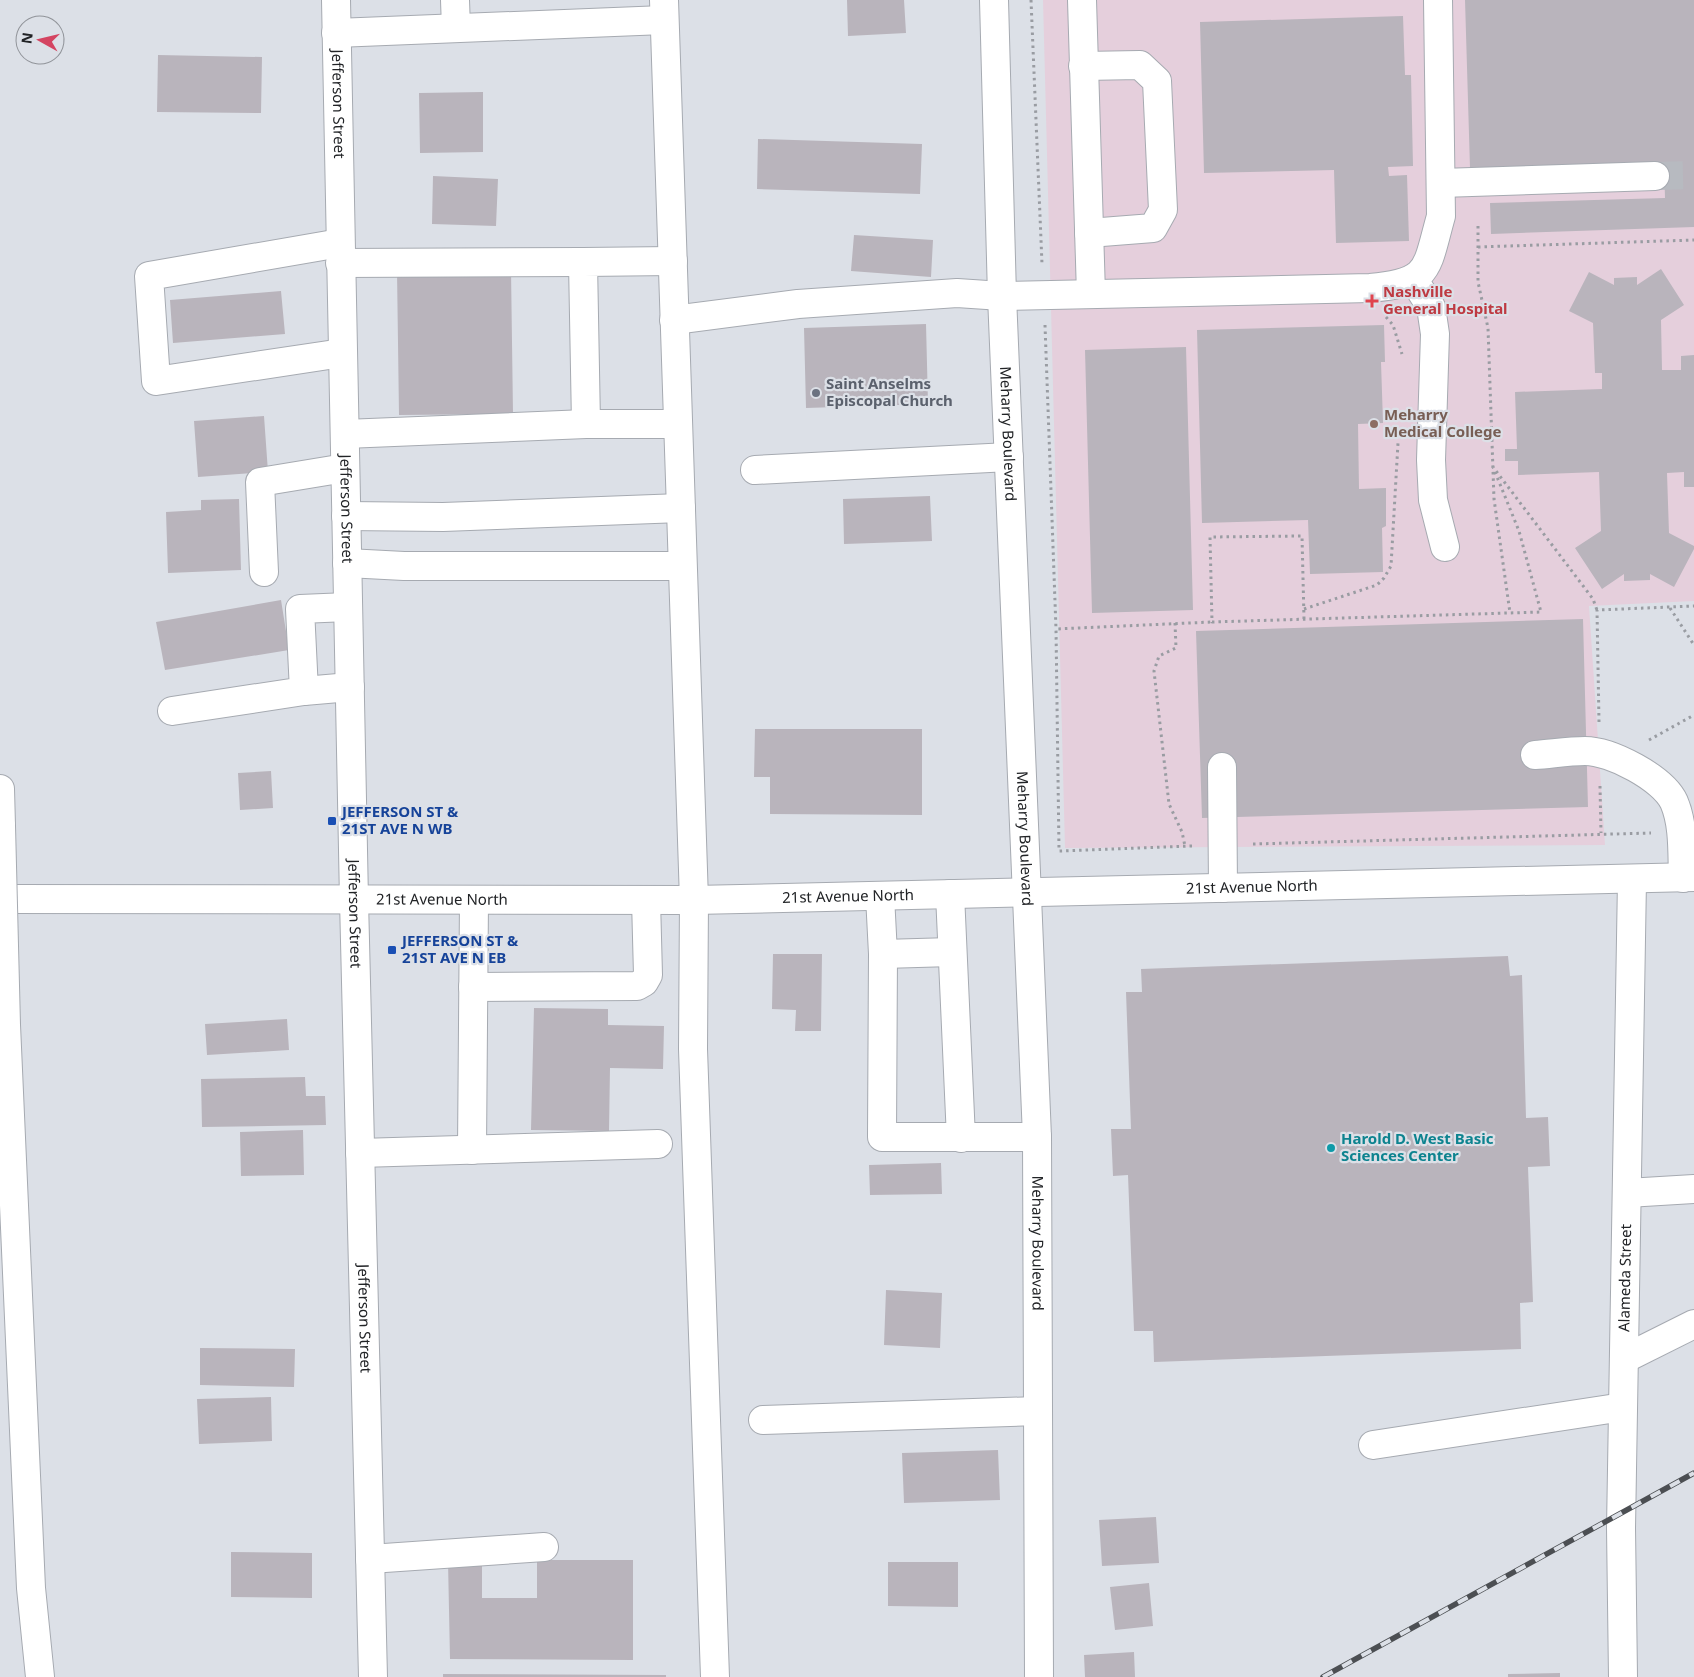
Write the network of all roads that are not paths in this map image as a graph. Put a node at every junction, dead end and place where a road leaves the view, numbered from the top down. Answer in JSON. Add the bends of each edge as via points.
{"nodes":[{"id":1,"x":336,"y":0,"type":"edge"},
{"id":2,"x":455,"y":0,"type":"edge"},
{"id":3,"x":994,"y":0,"type":"edge"},
{"id":4,"x":1082,"y":0,"type":"edge"},
{"id":5,"x":1438,"y":0,"type":"edge"},
{"id":6,"x":664,"y":10,"type":"edge"},
{"id":7,"x":456,"y":28,"type":"junction"},
{"id":8,"x":336,"y":32,"type":"junction"},
{"id":9,"x":1083,"y":66,"type":"junction"},
{"id":10,"x":1655,"y":176,"type":"tunnel mouth"},
{"id":11,"x":1441,"y":183,"type":"junction"},
{"id":12,"x":1089,"y":233,"type":"junction"},
{"id":13,"x":340,"y":253,"type":"junction"},
{"id":14,"x":672,"y":261,"type":"junction"},
{"id":15,"x":583,"y":262,"type":"junction"},
{"id":16,"x":1414,"y":280,"type":"junction"},
{"id":17,"x":1091,"y":294,"type":"junction"},
{"id":18,"x":1002,"y":296,"type":"junction"},
{"id":19,"x":674,"y":320,"type":"junction"},
{"id":20,"x":342,"y":353,"type":"junction"},
{"id":21,"x":586,"y":424,"type":"junction"},
{"id":22,"x":678,"y":424,"type":"junction"},
{"id":23,"x":344,"y":434,"type":"junction"},
{"id":24,"x":1009,"y":457,"type":"junction"},
{"id":25,"x":345,"y":468,"type":"junction"},
{"id":26,"x":755,"y":470,"type":"dead end"},
{"id":27,"x":681,"y":508,"type":"junction"},
{"id":28,"x":346,"y":516,"type":"junction"},
{"id":29,"x":1446,"y":547,"type":"dead end"},
{"id":30,"x":347,"y":563,"type":"junction"},
{"id":31,"x":682,"y":566,"type":"junction"},
{"id":32,"x":264,"y":572,"type":"dead end"},
{"id":33,"x":348,"y":607,"type":"junction"},
{"id":34,"x":350,"y":687,"type":"junction"},
{"id":35,"x":304,"y":691,"type":"junction"},
{"id":36,"x":172,"y":711,"type":"dead end"},
{"id":37,"x":1535,"y":755,"type":"dead end"},
{"id":38,"x":1222,"y":766,"type":"dead end"},
{"id":39,"x":0,"y":789,"type":"edge"},
{"id":40,"x":1,"y":826,"type":"edge"},
{"id":41,"x":1689,"y":878,"type":"edge"},
{"id":42,"x":1632,"y":880,"type":"junction"},
{"id":43,"x":1223,"y":888,"type":"junction"},
{"id":44,"x":1028,"y":892,"type":"junction"},
{"id":45,"x":950,"y":894,"type":"junction"},
{"id":46,"x":880,"y":896,"type":"junction"},
{"id":47,"x":0,"y":899,"type":"edge"},
{"id":48,"x":354,"y":900,"type":"junction"},
{"id":49,"x":474,"y":900,"type":"junction"},
{"id":50,"x":646,"y":900,"type":"junction"},
{"id":51,"x":694,"y":900,"type":"junction"},
{"id":52,"x":952,"y":952,"type":"junction"},
{"id":53,"x":883,"y":954,"type":"junction"},
{"id":54,"x":473,"y":987,"type":"junction"},
{"id":55,"x":1038,"y":1137,"type":"junction"},
{"id":56,"x":961,"y":1138,"type":"junction"},
{"id":57,"x":658,"y":1144,"type":"dead end"},
{"id":58,"x":472,"y":1150,"type":"junction"},
{"id":59,"x":360,"y":1153,"type":"junction"},
{"id":60,"x":1694,"y":1189,"type":"edge"},
{"id":61,"x":1627,"y":1192,"type":"junction"},
{"id":62,"x":1694,"y":1324,"type":"edge"},
{"id":63,"x":1624,"y":1359,"type":"junction"},
{"id":64,"x":1623,"y":1407,"type":"junction"},
{"id":65,"x":1037,"y":1411,"type":"junction"},
{"id":66,"x":763,"y":1420,"type":"dead end"},
{"id":67,"x":1373,"y":1445,"type":"dead end"},
{"id":68,"x":544,"y":1547,"type":"dead end"},
{"id":69,"x":370,"y":1559,"type":"junction"},
{"id":70,"x":40,"y":1677,"type":"edge"},
{"id":71,"x":374,"y":1677,"type":"edge"},
{"id":72,"x":715,"y":1677,"type":"edge"},
{"id":73,"x":1039,"y":1677,"type":"edge"},
{"id":74,"x":1623,"y":1677,"type":"edge"}],
"edges":[{"from":1,"to":8,"type":"main road","name":"Jefferson Street"},
{"from":2,"to":7,"type":"main road"},
{"from":3,"to":18,"type":"main road","name":"Meharry Boulevard"},
{"from":4,"to":9,"type":"main road"},
{"from":5,"to":11,"type":"main road"},
{"from":6,"to":7,"type":"main road"},
{"from":6,"to":14,"type":"main road"},
{"from":7,"to":8,"type":"main road"},
{"from":8,"to":13,"type":"main road","name":"Jefferson Street"},
{"from":9,"to":12,"type":"main road"},
{"from":9,"to":12,"type":"main road","via":[[1140,65],[1157,81],[1163,210],[1153,228]]},
{"from":10,"to":11,"type":"main road"},
{"from":11,"to":16,"type":"main road","via":[[1441,216],[1434,246],[1426,265]]},
{"from":12,"to":17,"type":"main road"},
{"from":13,"to":15,"type":"main road"},
{"from":13,"to":20,"type":"main road","name":"Jefferson Street"},
{"from":13,"to":20,"type":"main road","via":[[149,276],[156,381]]},
{"from":14,"to":15,"type":"main road"},
{"from":14,"to":19,"type":"main road"},
{"from":15,"to":21,"type":"main road"},
{"from":16,"to":17,"type":"main road","via":[[1395,286],[1370,288]]},
{"from":16,"to":29,"type":"main road","via":[[1431,307],[1435,334],[1433,500]]},
{"from":17,"to":18,"type":"main road"},
{"from":18,"to":19,"type":"main road","via":[[957,294],[798,304]]},
{"from":18,"to":24,"type":"main road","name":"Meharry Boulevard"},
{"from":19,"to":22,"type":"main road"},
{"from":20,"to":23,"type":"main road","name":"Jefferson Street"},
{"from":21,"to":22,"type":"main road"},
{"from":21,"to":23,"type":"main road"},
{"from":22,"to":27,"type":"main road"},
{"from":23,"to":25,"type":"main road","name":"Jefferson Street"},
{"from":24,"to":26,"type":"main road"},
{"from":24,"to":44,"type":"main road","name":"Meharry Boulevard"},
{"from":25,"to":28,"type":"main road","name":"Jefferson Street"},
{"from":25,"to":32,"type":"main road","via":[[260,482]]},
{"from":27,"to":28,"type":"main road","via":[[443,517]]},
{"from":27,"to":31,"type":"main road"},
{"from":28,"to":30,"type":"main road","name":"Jefferson Street"},
{"from":30,"to":31,"type":"main road"},
{"from":30,"to":33,"type":"main road","name":"Jefferson Street"},
{"from":31,"to":51,"type":"main road"},
{"from":33,"to":34,"type":"main road","name":"Jefferson Street"},
{"from":33,"to":35,"type":"main road","via":[[300,610]]},
{"from":34,"to":35,"type":"main road"},
{"from":34,"to":48,"type":"main road","name":"Jefferson Street"},
{"from":35,"to":36,"type":"main road"},
{"from":37,"to":41,"type":"main road","via":[[1586,751],[1638,769],[1661,783],[1674,802]]},
{"from":38,"to":43,"type":"main road"},
{"from":39,"to":40,"type":"main road"},
{"from":40,"to":70,"type":"main road","bridge":true,"via":[[6,1026],[31,1588]]},
{"from":41,"to":42,"type":"main road","name":"21st Avenue North"},
{"from":42,"to":43,"type":"main road","name":"21st Avenue North"},
{"from":42,"to":61,"type":"main road","name":"Alameda Street"},
{"from":43,"to":44,"type":"main road","name":"21st Avenue North"},
{"from":44,"to":45,"type":"main road","name":"21st Avenue North"},
{"from":44,"to":55,"type":"main road","name":"Meharry Boulevard"},
{"from":45,"to":46,"type":"main road","name":"21st Avenue North"},
{"from":45,"to":52,"type":"main road"},
{"from":46,"to":51,"type":"main road","name":"21st Avenue North"},
{"from":46,"to":53,"type":"main road"},
{"from":47,"to":48,"type":"main road","name":"21st Avenue North"},
{"from":48,"to":49,"type":"main road","name":"21st Avenue North"},
{"from":48,"to":59,"type":"main road","name":"Jefferson Street"},
{"from":49,"to":50,"type":"main road","name":"21st Avenue North"},
{"from":49,"to":54,"type":"main road"},
{"from":50,"to":51,"type":"main road","name":"21st Avenue North"},
{"from":50,"to":54,"type":"main road","via":[[648,975],[637,986]]},
{"from":51,"to":72,"type":"main road","via":[[693,1048]]},
{"from":52,"to":53,"type":"main road"},
{"from":52,"to":56,"type":"main road"},
{"from":53,"to":56,"type":"main road","via":[[882,1137]]},
{"from":54,"to":58,"type":"main road"},
{"from":55,"to":56,"type":"main road"},
{"from":55,"to":65,"type":"main road","name":"Meharry Boulevard"},
{"from":57,"to":58,"type":"main road"},
{"from":58,"to":59,"type":"main road"},
{"from":59,"to":69,"type":"main road","name":"Jefferson Street"},
{"from":60,"to":61,"type":"main road"},
{"from":61,"to":63,"type":"main road","name":"Alameda Street"},
{"from":62,"to":63,"type":"main road"},
{"from":63,"to":64,"type":"main road","name":"Alameda Street"},
{"from":64,"to":67,"type":"main road"},
{"from":64,"to":74,"type":"main road","name":"Alameda Street"},
{"from":65,"to":66,"type":"main road"},
{"from":65,"to":73,"type":"main road","name":"Meharry Boulevard"},
{"from":68,"to":69,"type":"main road"},
{"from":69,"to":71,"type":"main road","name":"Jefferson Street"}]}
